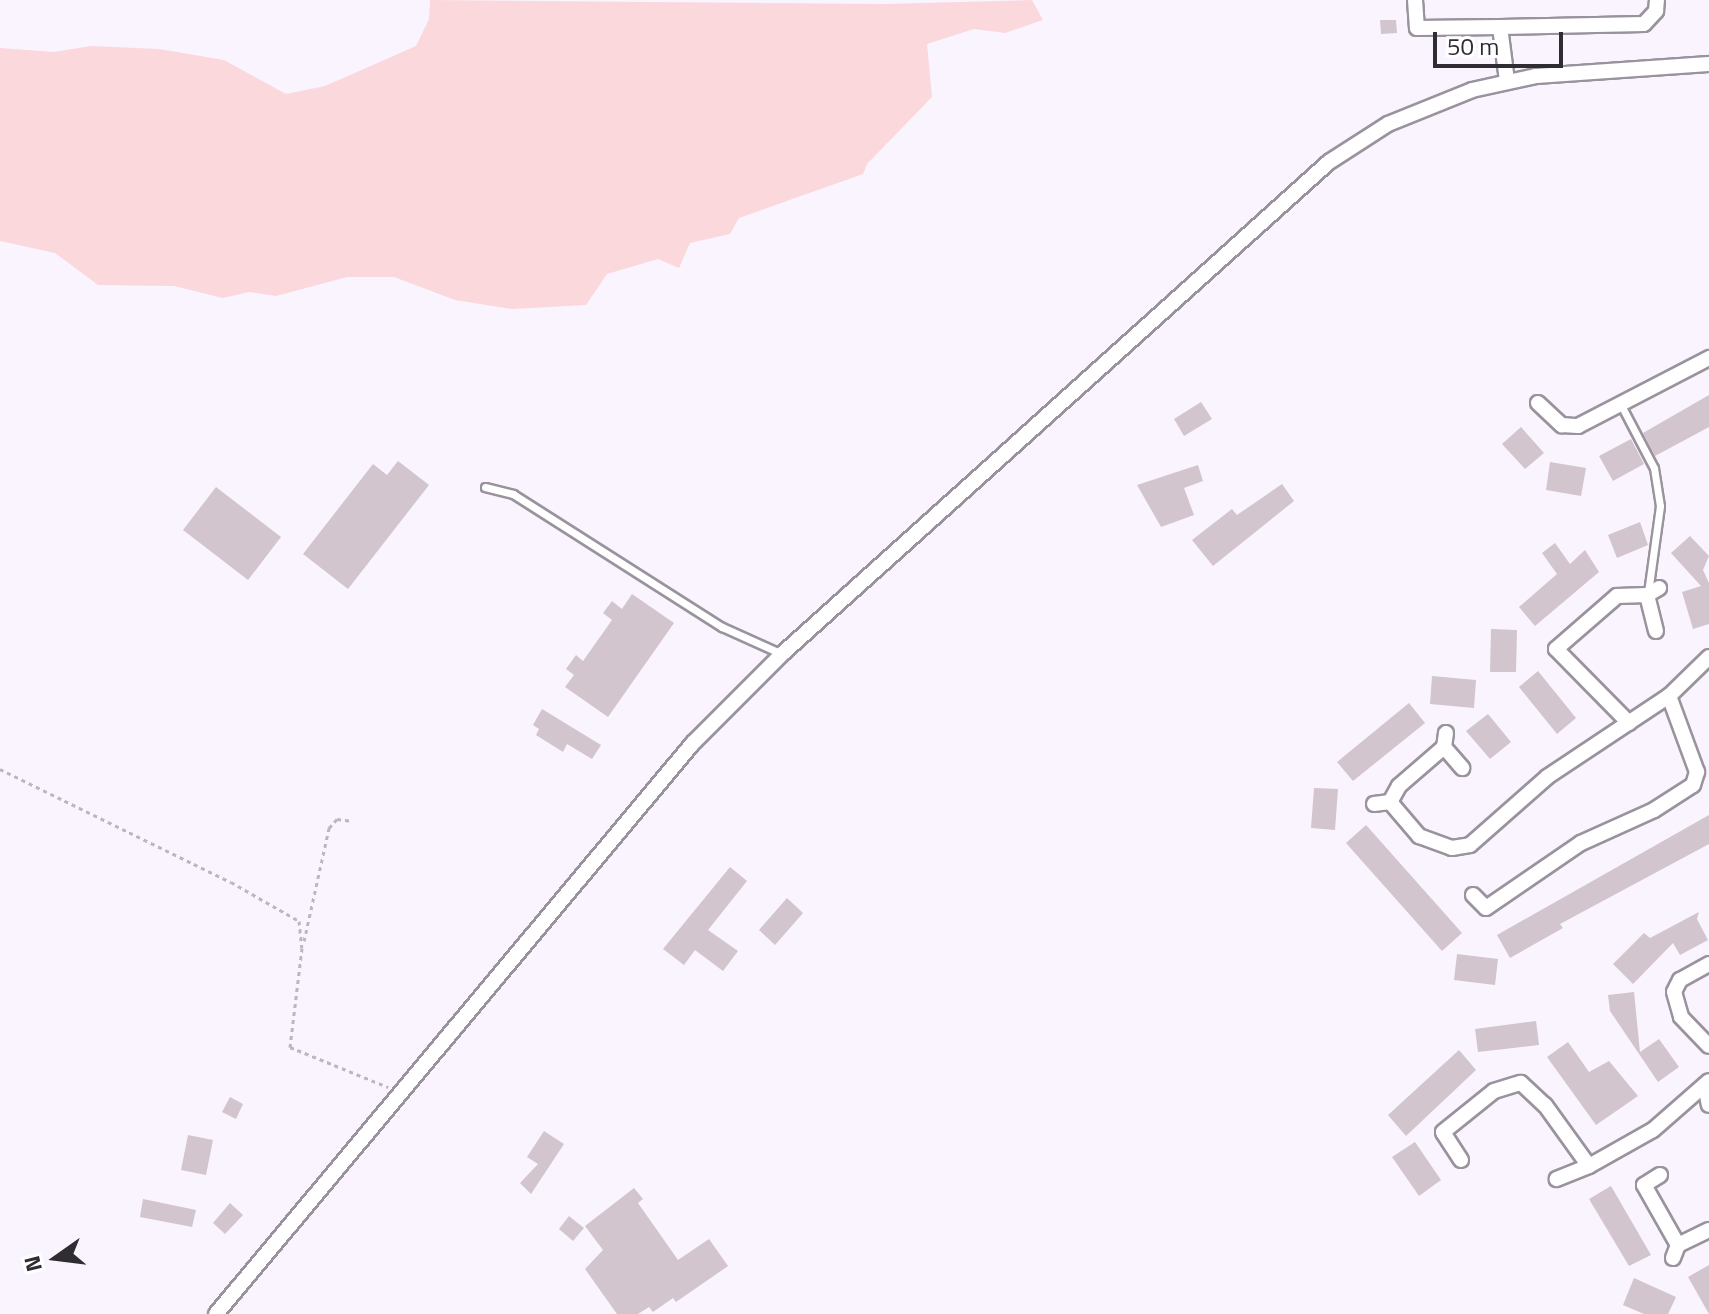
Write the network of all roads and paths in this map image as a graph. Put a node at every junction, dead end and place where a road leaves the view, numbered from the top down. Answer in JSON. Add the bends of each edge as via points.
{"nodes":[{"id":1,"x":1415,"y":0,"type":"edge"},
{"id":2,"x":1657,"y":0,"type":"edge"},
{"id":3,"x":1500,"y":27,"type":"junction"},
{"id":4,"x":1709,"y":64,"type":"edge"},
{"id":5,"x":1507,"y":81,"type":"junction"},
{"id":6,"x":1709,"y":358,"type":"edge"},
{"id":7,"x":1538,"y":403,"type":"dead end"},
{"id":8,"x":1621,"y":405,"type":"junction"},
{"id":9,"x":485,"y":487,"type":"dead end"},
{"id":10,"x":1653,"y":592,"type":"junction"},
{"id":11,"x":1656,"y":631,"type":"dead end"},
{"id":12,"x":782,"y":654,"type":"junction"},
{"id":13,"x":1709,"y":657,"type":"edge"},
{"id":14,"x":1669,"y":696,"type":"junction"},
{"id":15,"x":1629,"y":723,"type":"junction"},
{"id":16,"x":1462,"y":768,"type":"dead end"},
{"id":17,"x":0,"y":769,"type":"edge"},
{"id":18,"x":1390,"y":802,"type":"junction"},
{"id":19,"x":1374,"y":804,"type":"dead end"},
{"id":20,"x":353,"y":821,"type":"dead end"},
{"id":21,"x":1473,"y":895,"type":"dead end"},
{"id":22,"x":302,"y":948,"type":"junction"},
{"id":23,"x":1709,"y":964,"type":"edge"},
{"id":24,"x":1709,"y":1046,"type":"edge"},
{"id":25,"x":1707,"y":1083,"type":"edge"},
{"id":26,"x":399,"y":1091,"type":"junction"},
{"id":27,"x":1709,"y":1105,"type":"edge"},
{"id":28,"x":1461,"y":1160,"type":"dead end"},
{"id":29,"x":1589,"y":1166,"type":"junction"},
{"id":30,"x":1660,"y":1175,"type":"dead end"},
{"id":31,"x":1557,"y":1179,"type":"dead end"},
{"id":32,"x":1709,"y":1230,"type":"edge"},
{"id":33,"x":216,"y":1314,"type":"edge"}],
"edges":[{"from":1,"to":3,"type":"street","via":[[1417,28]]},
{"from":2,"to":3,"type":"street","via":[[1656,11],[1644,24]]},
{"from":3,"to":5,"type":"street"},
{"from":4,"to":5,"type":"street"},
{"from":5,"to":12,"type":"street","via":[[1439,101],[1388,124],[1329,162]]},
{"from":6,"to":8,"type":"street"},
{"from":7,"to":8,"type":"street","via":[[1562,425]]},
{"from":8,"to":10,"type":"lane","via":[[1654,468],[1660,506]]},
{"from":9,"to":12,"type":"lane","via":[[513,494],[722,627]]},
{"from":10,"to":11,"type":"street"},
{"from":10,"to":15,"type":"street","via":[[1617,596],[1556,649]]},
{"from":12,"to":26,"type":"street","via":[[654,786]]},
{"from":13,"to":14,"type":"street"},
{"from":14,"to":15,"type":"street"},
{"from":14,"to":21,"type":"street","via":[[1697,772],[1693,785],[1654,810],[1581,843],[1486,908]]},
{"from":15,"to":18,"type":"street","via":[[1547,777],[1470,845],[1452,848],[1419,836]]},
{"from":16,"to":18,"type":"street","via":[[1445,740]]},
{"from":17,"to":22,"type":"path","via":[[290,914],[302,928]]},
{"from":18,"to":19,"type":"street"},
{"from":20,"to":22,"type":"path","via":[[337,819],[329,828]]},
{"from":22,"to":26,"type":"path","via":[[290,1047]]},
{"from":23,"to":24,"type":"street","via":[[1680,980],[1674,992],[1681,1017]]},
{"from":25,"to":27,"type":"street"},
{"from":25,"to":29,"type":"street","via":[[1653,1130]]},
{"from":26,"to":33,"type":"street"},
{"from":28,"to":29,"type":"street","via":[[1443,1132],[1494,1091],[1521,1083],[1545,1105]]},
{"from":29,"to":31,"type":"street"},
{"from":30,"to":32,"type":"street","via":[[1644,1185],[1676,1251]]}]}
